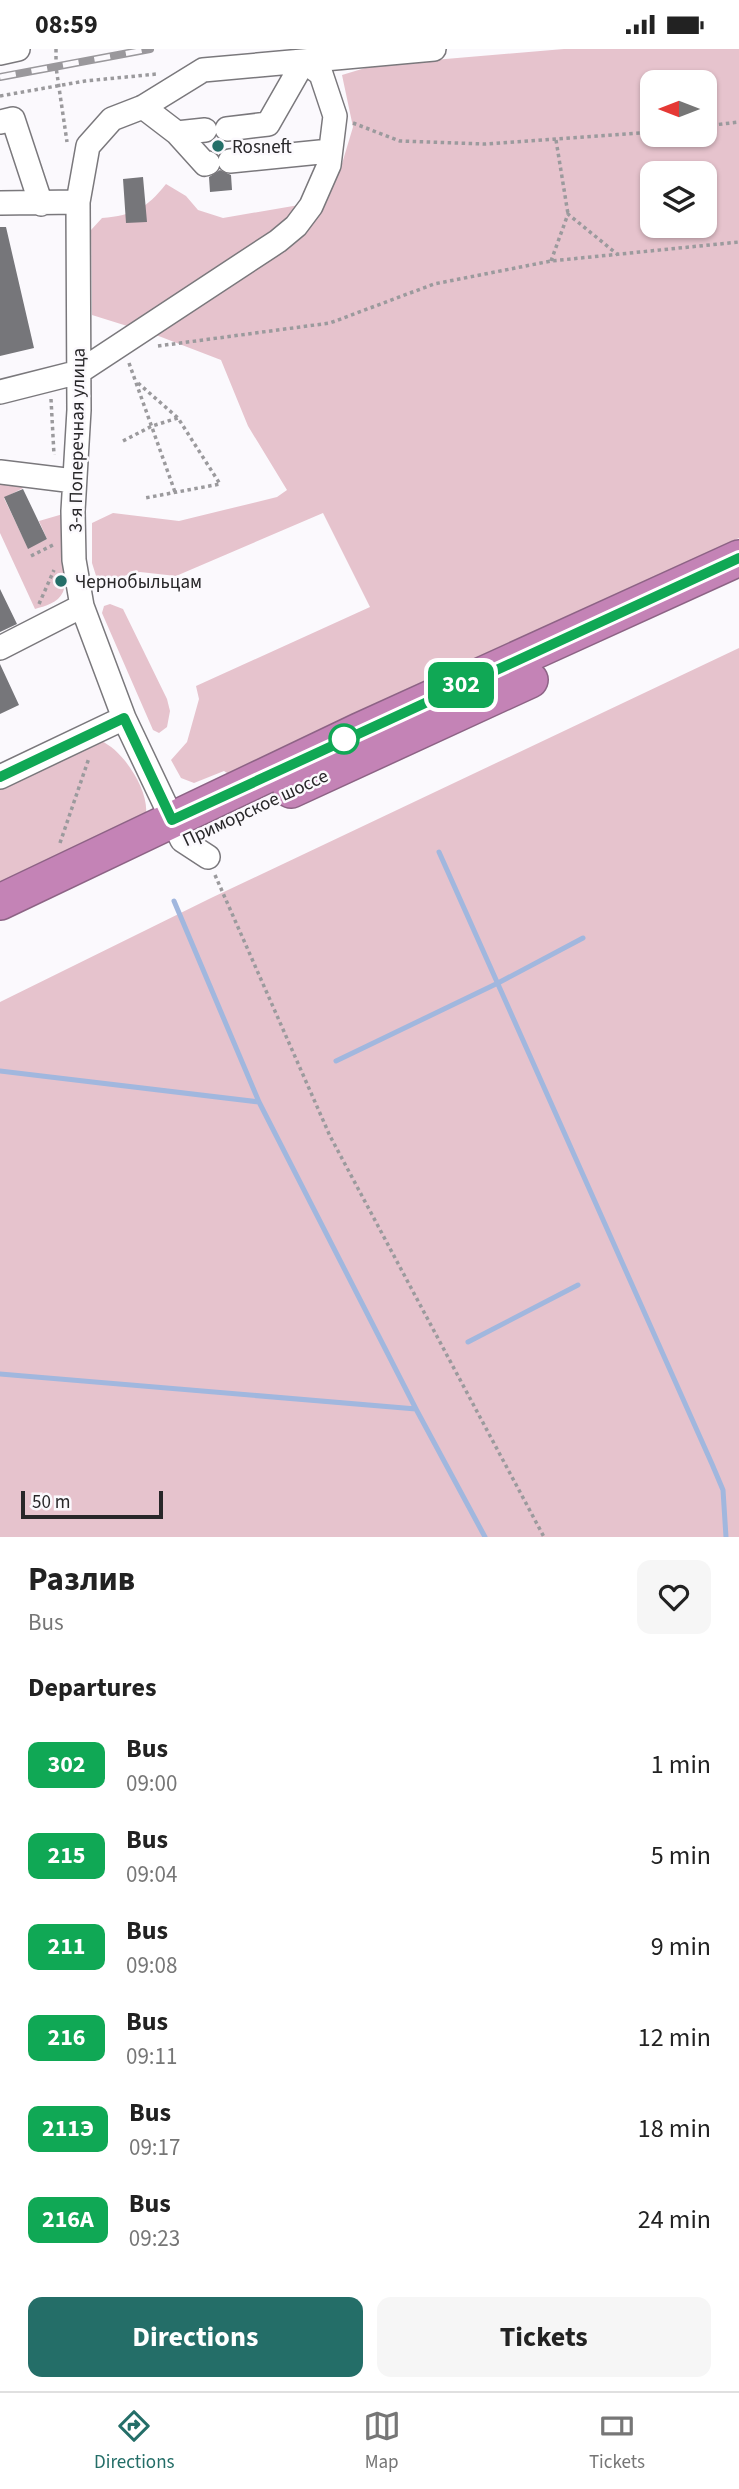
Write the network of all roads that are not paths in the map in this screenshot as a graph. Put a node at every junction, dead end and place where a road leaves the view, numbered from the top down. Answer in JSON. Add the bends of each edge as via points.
{"nodes":[{"id":1,"x":18,"y":49,"type":"edge"},
{"id":2,"x":434,"y":49,"type":"edge"},
{"id":3,"x":0,"y":53,"type":"edge"},
{"id":4,"x":304,"y":61,"type":"junction"},
{"id":5,"x":143,"y":107,"type":"junction"},
{"id":6,"x":0,"y":122,"type":"edge"},
{"id":7,"x":177,"y":133,"type":"junction"},
{"id":8,"x":330,"y":151,"type":"junction"},
{"id":9,"x":78,"y":202,"type":"junction"},
{"id":10,"x":0,"y":203,"type":"edge"},
{"id":11,"x":41,"y":204,"type":"junction"},
{"id":12,"x":79,"y":372,"type":"junction"},
{"id":13,"x":0,"y":392,"type":"edge"},
{"id":14,"x":0,"y":473,"type":"edge"},
{"id":15,"x":74,"y":481,"type":"junction"},
{"id":16,"x":739,"y":558,"type":"edge"},
{"id":17,"x":739,"y":583,"type":"edge"},
{"id":18,"x":82,"y":606,"type":"junction"},
{"id":19,"x":0,"y":648,"type":"edge"},
{"id":20,"x":124,"y":718,"type":"junction"},
{"id":21,"x":0,"y":777,"type":"edge"},
{"id":22,"x":187,"y":839,"type":"junction"},
{"id":23,"x":0,"y":902,"type":"edge"},
{"id":24,"x":0,"y":927,"type":"edge"}],
"edges":[{"from":1,"to":3,"type":"street"},
{"from":2,"to":4,"type":"street","name":"3-я Поперечная улица"},
{"from":4,"to":5,"type":"street","name":"3-я Поперечная улица","via":[[203,70]]},
{"from":4,"to":7,"type":"street","via":[[268,124]]},
{"from":4,"to":8,"type":"street","via":[[321,74],[335,116]]},
{"from":5,"to":7,"type":"street"},
{"from":5,"to":9,"type":"street","name":"3-я Поперечная улица","via":[[112,119],[88,146]]},
{"from":6,"to":11,"type":"street","via":[[13,118]]},
{"from":7,"to":8,"type":"street","via":[[205,164]]},
{"from":8,"to":12,"type":"street","via":[[311,206],[296,226]]},
{"from":9,"to":11,"type":"street"},
{"from":9,"to":12,"type":"street","name":"3-я Поперечная улица"},
{"from":10,"to":11,"type":"street"},
{"from":12,"to":13,"type":"street"},
{"from":12,"to":15,"type":"street","name":"3-я Поперечная улица"},
{"from":14,"to":15,"type":"street"},
{"from":15,"to":18,"type":"street","name":"3-я Поперечная улица","via":[[74,560]]},
{"from":16,"to":22,"type":"highway","name":"Приморское шоссе"},
{"from":17,"to":22,"type":"highway","name":"Приморское шоссе"},
{"from":18,"to":19,"type":"street"},
{"from":18,"to":20,"type":"street","name":"3-я Поперечная улица"},
{"from":20,"to":21,"type":"street"},
{"from":20,"to":22,"type":"street","name":"3-я Поперечная улица"},
{"from":22,"to":23,"type":"highway","name":"Приморское шоссе"},
{"from":22,"to":24,"type":"highway","name":"Приморское шоссе"}]}
